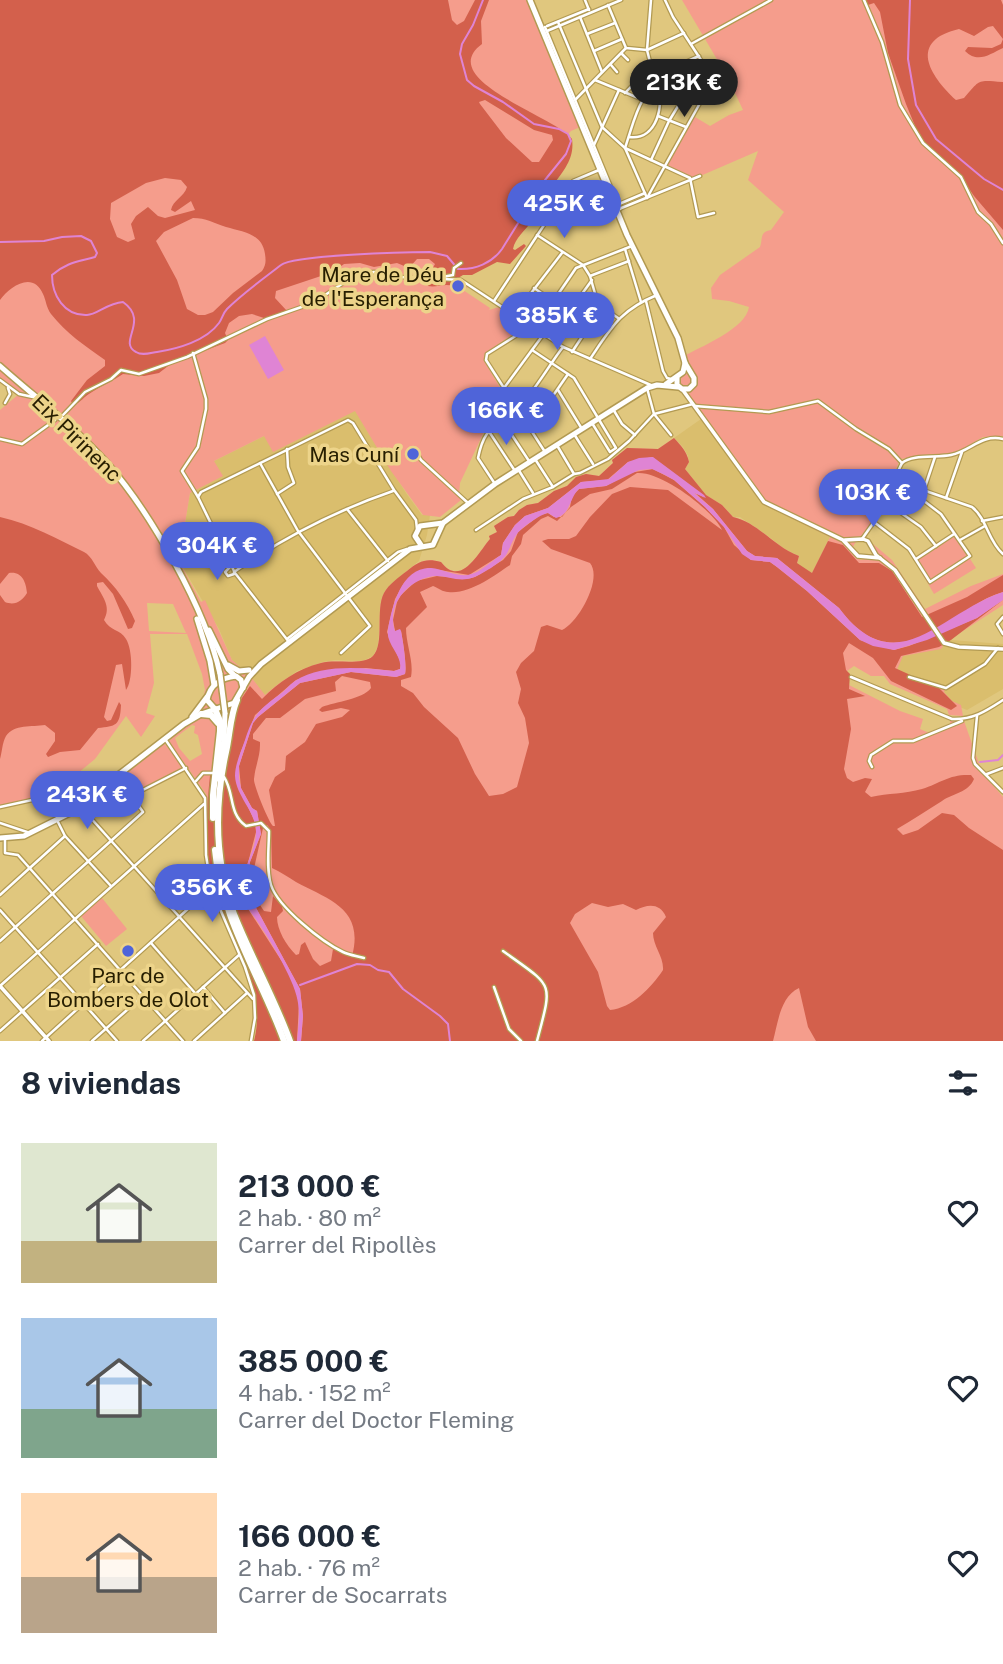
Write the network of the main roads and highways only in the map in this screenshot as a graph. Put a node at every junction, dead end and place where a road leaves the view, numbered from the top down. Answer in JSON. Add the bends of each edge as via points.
{"nodes":[{"id":1,"x":530,"y":0,"type":"edge"},
{"id":2,"x":685,"y":363,"type":"junction"},
{"id":3,"x":0,"y":366,"type":"edge"},
{"id":4,"x":682,"y":372,"type":"junction"},
{"id":5,"x":691,"y":373,"type":"junction"},
{"id":6,"x":676,"y":378,"type":"junction"},
{"id":7,"x":663,"y":385,"type":"junction"},
{"id":8,"x":680,"y":388,"type":"junction"},
{"id":9,"x":443,"y":523,"type":"junction"},
{"id":10,"x":432,"y":525,"type":"junction"},
{"id":11,"x":438,"y":534,"type":"junction"},
{"id":12,"x":416,"y":540,"type":"junction"},
{"id":13,"x":421,"y":545,"type":"junction"},
{"id":14,"x":410,"y":549,"type":"junction"},
{"id":15,"x":177,"y":571,"type":"junction"},
{"id":16,"x":193,"y":602,"type":"junction"},
{"id":17,"x":224,"y":660,"type":"junction"},
{"id":18,"x":261,"y":664,"type":"junction"},
{"id":19,"x":250,"y":670,"type":"junction"},
{"id":20,"x":235,"y":676,"type":"junction"},
{"id":21,"x":214,"y":685,"type":"junction"},
{"id":22,"x":243,"y":688,"type":"junction"},
{"id":23,"x":207,"y":697,"type":"junction"},
{"id":24,"x":237,"y":700,"type":"junction"},
{"id":25,"x":215,"y":709,"type":"junction"},
{"id":26,"x":201,"y":714,"type":"junction"},
{"id":27,"x":184,"y":724,"type":"junction"},
{"id":28,"x":220,"y":731,"type":"junction"},
{"id":29,"x":215,"y":812,"type":"junction"},
{"id":30,"x":2,"y":838,"type":"edge"},
{"id":31,"x":286,"y":1039,"type":"edge"}],
"edges":[{"from":1,"to":2,"type":"main road"},
{"from":2,"to":4,"type":"main road"},
{"from":2,"to":5,"type":"main road"},
{"from":3,"to":15,"type":"main road","name":"Eix Pirinenc","via":[[81,436],[115,473]]},
{"from":4,"to":5,"type":"main road"},
{"from":4,"to":6,"type":"main road"},
{"from":5,"to":8,"type":"main road","via":[[695,382],[691,388]]},
{"from":6,"to":7,"type":"main road"},
{"from":6,"to":8,"type":"main road"},
{"from":7,"to":8,"type":"main road"},
{"from":7,"to":9,"type":"main road","via":[[650,387],[613,409]]},
{"from":9,"to":10,"type":"main road"},
{"from":9,"to":11,"type":"main road"},
{"from":10,"to":11,"type":"main road"},
{"from":10,"to":12,"type":"main road","via":[[417,529]]},
{"from":11,"to":13,"type":"main road","via":[[433,545]]},
{"from":12,"to":13,"type":"main road"},
{"from":12,"to":14,"type":"main road"},
{"from":13,"to":14,"type":"main road"},
{"from":14,"to":18,"type":"main road"},
{"from":15,"to":16,"type":"main road","name":"Eix Pirinenc"},
{"from":15,"to":21,"type":"main road","via":[[204,638]]},
{"from":16,"to":17,"type":"main road"},
{"from":16,"to":29,"type":"main road","name":"Eix Pirinenc","bridge":true,"via":[[220,674],[225,713]]},
{"from":17,"to":19,"type":"main road","via":[[239,671]]},
{"from":17,"to":20,"type":"main road"},
{"from":18,"to":19,"type":"main road"},
{"from":18,"to":22,"type":"main road"},
{"from":19,"to":20,"type":"main road"},
{"from":20,"to":21,"type":"main road"},
{"from":20,"to":22,"type":"main road"},
{"from":21,"to":23,"type":"main road"},
{"from":22,"to":24,"type":"main road"},
{"from":23,"to":25,"type":"main road"},
{"from":23,"to":27,"type":"main road"},
{"from":24,"to":25,"type":"main road"},
{"from":24,"to":29,"type":"highway"},
{"from":25,"to":26,"type":"main road"},
{"from":25,"to":28,"type":"highway"},
{"from":26,"to":27,"type":"main road"},
{"from":26,"to":28,"type":"highway","via":[[213,717]]},
{"from":27,"to":30,"type":"main road","via":[[80,806],[28,834]]},
{"from":28,"to":29,"type":"highway","via":[[212,795]]},
{"from":29,"to":31,"type":"highway","name":"Eix Pirinenc","via":[[230,901]]}]}
